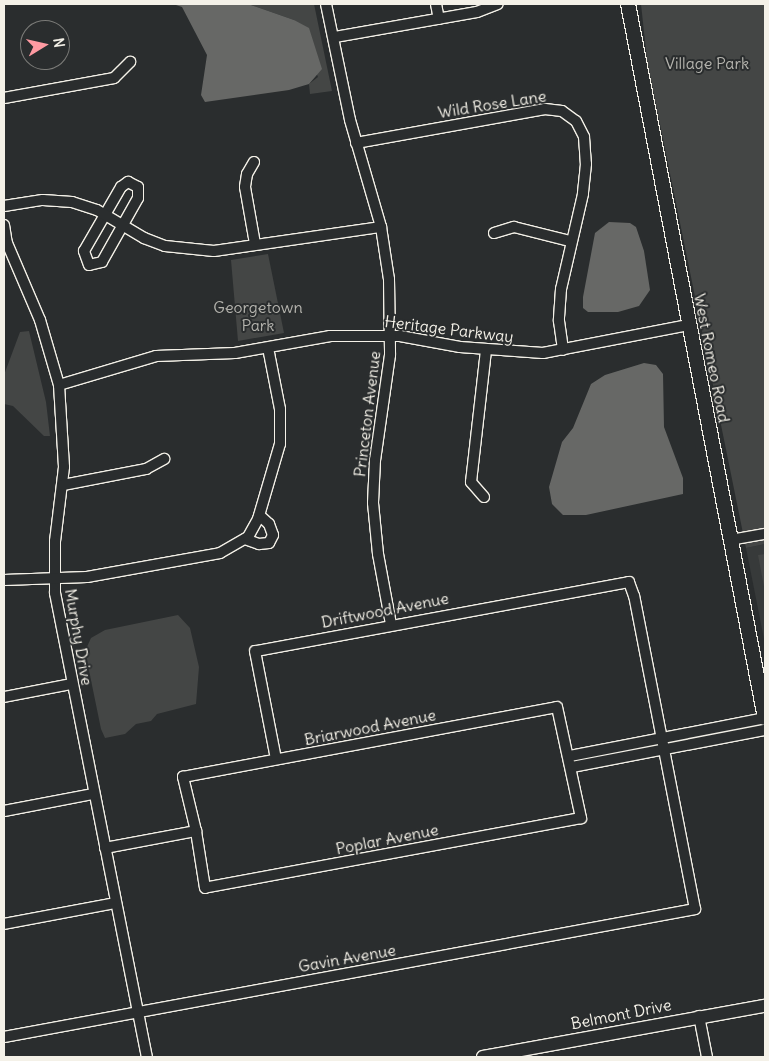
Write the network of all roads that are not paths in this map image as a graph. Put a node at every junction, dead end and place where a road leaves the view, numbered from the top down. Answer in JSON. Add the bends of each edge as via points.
{"nodes":[{"id":1,"x":326,"y":4,"type":"edge"},
{"id":2,"x":436,"y":4,"type":"edge"},
{"id":3,"x":498,"y":4,"type":"edge"},
{"id":4,"x":628,"y":4,"type":"edge"},
{"id":5,"x":439,"y":19,"type":"junction"},
{"id":6,"x":335,"y":37,"type":"junction"},
{"id":7,"x":130,"y":62,"type":"dead end"},
{"id":8,"x":4,"y":98,"type":"edge"},
{"id":9,"x":356,"y":143,"type":"junction"},
{"id":10,"x":254,"y":162,"type":"dead end"},
{"id":11,"x":4,"y":206,"type":"edge"},
{"id":12,"x":105,"y":214,"type":"junction"},
{"id":13,"x":4,"y":225,"type":"edge"},
{"id":14,"x":123,"y":226,"type":"junction"},
{"id":15,"x":381,"y":227,"type":"junction"},
{"id":16,"x":494,"y":233,"type":"dead end"},
{"id":17,"x":570,"y":240,"type":"junction"},
{"id":18,"x":255,"y":244,"type":"junction"},
{"id":19,"x":688,"y":325,"type":"junction"},
{"id":20,"x":390,"y":335,"type":"junction"},
{"id":21,"x":268,"y":348,"type":"junction"},
{"id":22,"x":486,"y":350,"type":"junction"},
{"id":23,"x":563,"y":350,"type":"junction"},
{"id":24,"x":59,"y":385,"type":"junction"},
{"id":25,"x":164,"y":459,"type":"dead end"},
{"id":26,"x":63,"y":485,"type":"junction"},
{"id":27,"x":484,"y":497,"type":"dead end"},
{"id":28,"x":260,"y":514,"type":"junction"},
{"id":29,"x":765,"y":534,"type":"edge"},
{"id":30,"x":245,"y":539,"type":"junction"},
{"id":31,"x":730,"y":540,"type":"junction"},
{"id":32,"x":54,"y":578,"type":"junction"},
{"id":33,"x":4,"y":580,"type":"edge"},
{"id":34,"x":391,"y":624,"type":"junction"},
{"id":35,"x":72,"y":684,"type":"junction"},
{"id":36,"x":4,"y":697,"type":"edge"},
{"id":37,"x":765,"y":718,"type":"edge"},
{"id":38,"x":765,"y":730,"type":"edge"},
{"id":39,"x":663,"y":743,"type":"junction"},
{"id":40,"x":570,"y":756,"type":"junction"},
{"id":41,"x":276,"y":759,"type":"junction"},
{"id":42,"x":572,"y":767,"type":"junction"},
{"id":43,"x":93,"y":794,"type":"junction"},
{"id":44,"x":4,"y":811,"type":"edge"},
{"id":45,"x":196,"y":831,"type":"junction"},
{"id":46,"x":105,"y":848,"type":"junction"},
{"id":47,"x":115,"y":903,"type":"junction"},
{"id":48,"x":4,"y":924,"type":"edge"},
{"id":49,"x":765,"y":1006,"type":"edge"},
{"id":50,"x":137,"y":1012,"type":"junction"},
{"id":51,"x":699,"y":1016,"type":"junction"},
{"id":52,"x":4,"y":1037,"type":"edge"},
{"id":53,"x":147,"y":1057,"type":"edge"},
{"id":54,"x":483,"y":1057,"type":"edge"},
{"id":55,"x":707,"y":1057,"type":"edge"}],
"edges":[{"from":1,"to":6,"type":"street","name":"Princeton Avenue"},
{"from":2,"to":5,"type":"street"},
{"from":3,"to":5,"type":"street","via":[[477,12]]},
{"from":4,"to":19,"type":"main road","name":"West Romeo Road"},
{"from":5,"to":6,"type":"street"},
{"from":6,"to":9,"type":"street","name":"Princeton Avenue"},
{"from":7,"to":8,"type":"street","via":[[114,78]]},
{"from":9,"to":15,"type":"street","name":"Princeton Avenue"},
{"from":9,"to":17,"type":"street","name":"Wild Rose Lane","via":[[545,109],[562,111],[576,121],[586,148],[583,194]]},
{"from":10,"to":18,"type":"street","via":[[244,187]]},
{"from":11,"to":12,"type":"street","via":[[58,200],[86,205]]},
{"from":12,"to":14,"type":"street"},
{"from":12,"to":14,"type":"street","via":[[121,187],[135,183],[138,198]]},
{"from":12,"to":14,"type":"street","via":[[84,251],[89,265],[102,262]]},
{"from":13,"to":24,"type":"street","name":"Murphy Drive","via":[[7,243],[42,327]]},
{"from":14,"to":18,"type":"street","via":[[144,238],[186,249],[214,251]]},
{"from":15,"to":18,"type":"street"},
{"from":15,"to":20,"type":"street","name":"Princeton Avenue","via":[[389,279]]},
{"from":16,"to":17,"type":"street","via":[[514,227]]},
{"from":17,"to":23,"type":"street","name":"Wild Rose Lane","via":[[559,308]]},
{"from":19,"to":23,"type":"street","name":"Heritage Parkway"},
{"from":19,"to":31,"type":"main road","name":"West Romeo Road"},
{"from":20,"to":21,"type":"street","name":"Heritage Parkway","via":[[330,336]]},
{"from":20,"to":22,"type":"street","name":"Heritage Parkway"},
{"from":20,"to":34,"type":"street","name":"Princeton Avenue","via":[[373,503],[378,554]]},
{"from":21,"to":24,"type":"street","name":"Heritage Parkway","via":[[156,356]]},
{"from":21,"to":28,"type":"street","via":[[280,409],[281,432],[273,476]]},
{"from":22,"to":23,"type":"street","name":"Heritage Parkway","via":[[534,353]]},
{"from":22,"to":27,"type":"street","via":[[471,482]]},
{"from":24,"to":26,"type":"street","name":"Murphy Drive"},
{"from":25,"to":26,"type":"street","via":[[146,469]]},
{"from":26,"to":32,"type":"street","name":"Murphy Drive"},
{"from":28,"to":30,"type":"street"},
{"from":28,"to":30,"type":"street","via":[[273,535],[269,543],[259,544]]},
{"from":29,"to":31,"type":"street"},
{"from":30,"to":32,"type":"street","via":[[228,550],[204,556],[87,577]]},
{"from":31,"to":37,"type":"main road","name":"West Romeo Road"},
{"from":32,"to":33,"type":"street"},
{"from":32,"to":35,"type":"street","name":"Murphy Drive"},
{"from":34,"to":39,"type":"street","name":"Driftwood Avenue","via":[[629,582]]},
{"from":34,"to":41,"type":"street","name":"Driftwood Avenue","via":[[256,650]]},
{"from":35,"to":36,"type":"street"},
{"from":35,"to":43,"type":"street","name":"Murphy Drive"},
{"from":37,"to":39,"type":"street"},
{"from":38,"to":39,"type":"street"},
{"from":39,"to":40,"type":"street"},
{"from":39,"to":42,"type":"street"},
{"from":39,"to":50,"type":"street","name":"Gavin Avenue","via":[[695,909]]},
{"from":40,"to":41,"type":"street","name":"Briarwood Avenue","via":[[557,707]]},
{"from":40,"to":42,"type":"street","name":"Briarwood Avenue"},
{"from":41,"to":45,"type":"street","name":"Briarwood Avenue","via":[[184,776]]},
{"from":42,"to":45,"type":"street","name":"Poplar Avenue","via":[[581,818],[204,888]]},
{"from":43,"to":44,"type":"street"},
{"from":43,"to":46,"type":"street","name":"Murphy Drive"},
{"from":45,"to":46,"type":"street"},
{"from":46,"to":47,"type":"street","name":"Murphy Drive"},
{"from":47,"to":48,"type":"street"},
{"from":47,"to":50,"type":"street","name":"Murphy Drive"},
{"from":49,"to":51,"type":"street","name":"Belmont Drive"},
{"from":50,"to":52,"type":"street","name":"Gavin Avenue"},
{"from":50,"to":53,"type":"street","name":"Murphy Drive"},
{"from":51,"to":54,"type":"street","name":"Belmont Drive"},
{"from":51,"to":55,"type":"street"}]}
